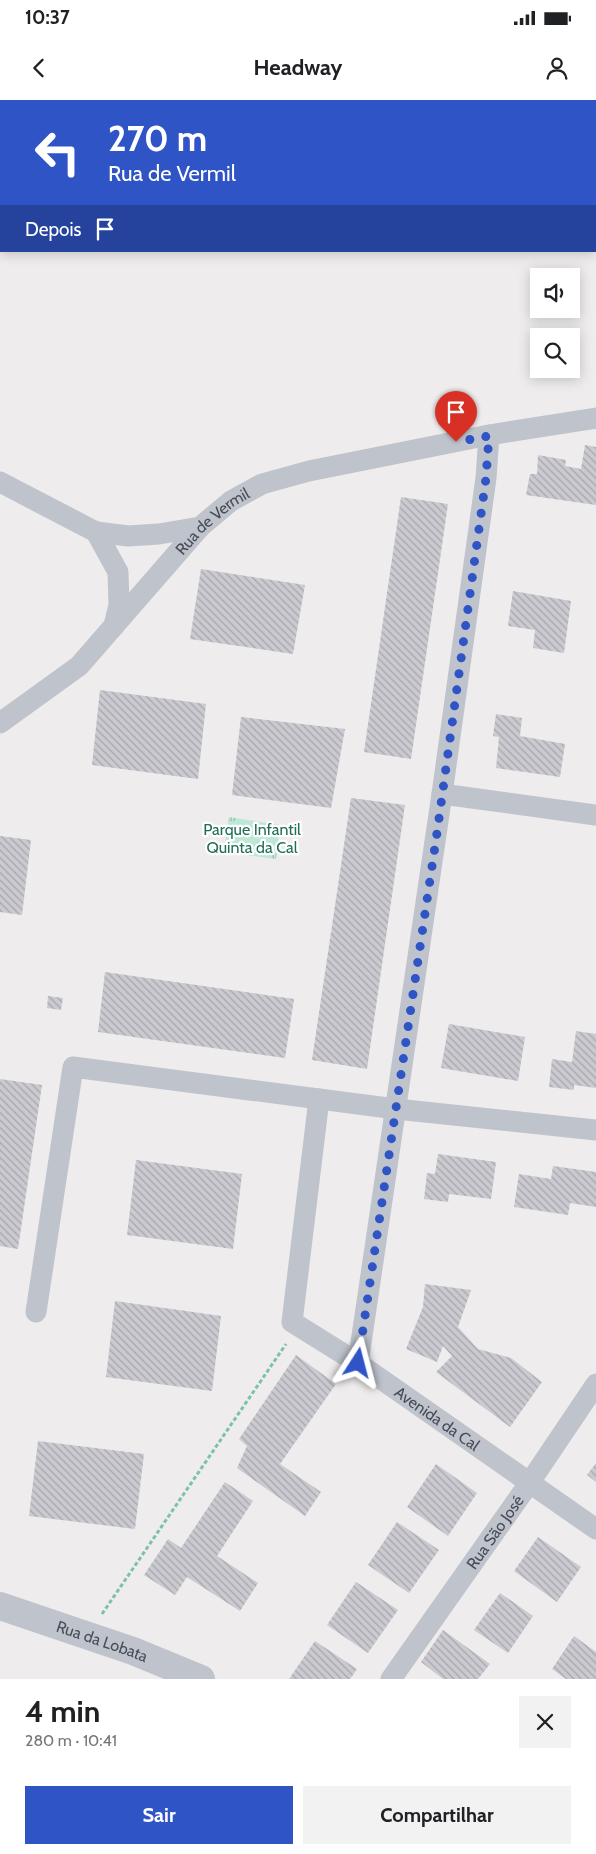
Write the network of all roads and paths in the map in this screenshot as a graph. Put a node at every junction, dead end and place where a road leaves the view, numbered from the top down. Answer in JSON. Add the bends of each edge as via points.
{"nodes":[{"id":1,"x":596,"y":418,"type":"edge"},
{"id":2,"x":489,"y":436,"type":"junction"},
{"id":3,"x":0,"y":482,"type":"edge"},
{"id":4,"x":200,"y":527,"type":"junction"},
{"id":5,"x":96,"y":532,"type":"junction"},
{"id":6,"x":114,"y":626,"type":"junction"},
{"id":7,"x":0,"y":723,"type":"edge"},
{"id":8,"x":442,"y":794,"type":"junction"},
{"id":9,"x":596,"y":815,"type":"edge"},
{"id":10,"x":319,"y":1098,"type":"junction"},
{"id":11,"x":396,"y":1109,"type":"junction"},
{"id":12,"x":596,"y":1130,"type":"edge"},
{"id":13,"x":36,"y":1312,"type":"dead end"},
{"id":14,"x":298,"y":1326,"type":"junction"},
{"id":15,"x":358,"y":1363,"type":"junction"},
{"id":16,"x":596,"y":1384,"type":"edge"},
{"id":17,"x":530,"y":1482,"type":"junction"},
{"id":18,"x":596,"y":1529,"type":"edge"},
{"id":19,"x":0,"y":1606,"type":"edge"},
{"id":20,"x":88,"y":1635,"type":"junction"},
{"id":21,"x":201,"y":1679,"type":"edge"},
{"id":22,"x":391,"y":1679,"type":"edge"}],
"edges":[{"from":1,"to":2,"type":"street","name":"Rua de Vermil"},
{"from":2,"to":4,"type":"street","name":"Rua de Vermil","via":[[309,471],[262,484],[231,502]]},
{"from":2,"to":8,"type":"street"},
{"from":3,"to":5,"type":"street"},
{"from":4,"to":5,"type":"street","via":[[128,536]]},
{"from":4,"to":6,"type":"street","name":"Rua de Vermil"},
{"from":5,"to":6,"type":"street","via":[[118,572],[119,605]]},
{"from":6,"to":7,"type":"street","name":"Rua de Vermil","via":[[79,666]]},
{"from":8,"to":9,"type":"street"},
{"from":8,"to":11,"type":"street"},
{"from":10,"to":11,"type":"street"},
{"from":10,"to":13,"type":"street","via":[[74,1066]]},
{"from":10,"to":14,"type":"street","via":[[292,1322]]},
{"from":11,"to":12,"type":"street"},
{"from":11,"to":15,"type":"street"},
{"from":14,"to":15,"type":"street","name":"Avenida da Cal"},
{"from":14,"to":20,"type":"path"},
{"from":15,"to":17,"type":"street","name":"Avenida da Cal"},
{"from":16,"to":17,"type":"street","name":"Rua São José"},
{"from":17,"to":18,"type":"street","name":"Avenida da Cal"},
{"from":17,"to":22,"type":"street","name":"Rua São José"},
{"from":19,"to":20,"type":"street","name":"Rua da Lobata"},
{"from":20,"to":21,"type":"street","name":"Rua da Lobata"}]}
